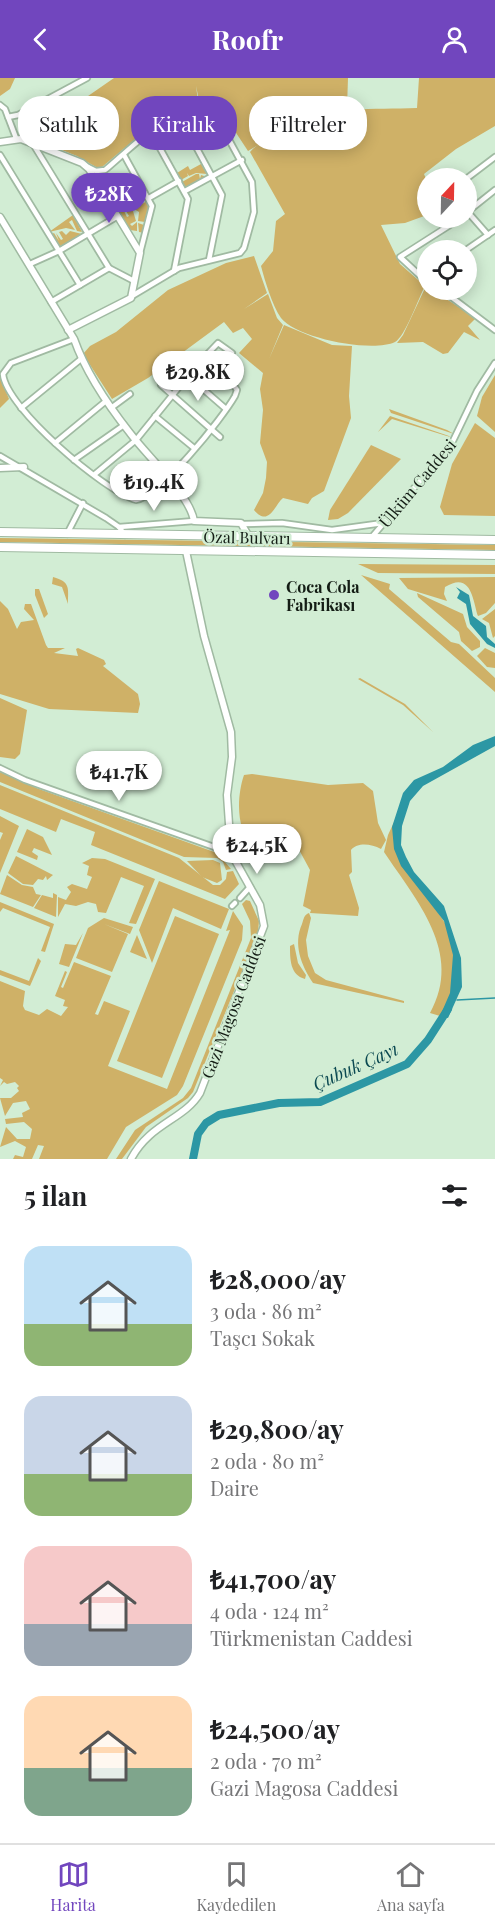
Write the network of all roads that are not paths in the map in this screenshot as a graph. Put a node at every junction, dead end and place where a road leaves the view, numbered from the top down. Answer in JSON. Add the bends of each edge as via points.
{"nodes":[{"id":1,"x":87,"y":78,"type":"edge"},
{"id":2,"x":0,"y":105,"type":"edge"},
{"id":3,"x":8,"y":117,"type":"junction"},
{"id":4,"x":16,"y":138,"type":"joint"},
{"id":5,"x":0,"y":142,"type":"edge"},
{"id":6,"x":131,"y":149,"type":"edge"},
{"id":7,"x":37,"y":150,"type":"edge"},
{"id":8,"x":50,"y":150,"type":"edge"},
{"id":9,"x":161,"y":150,"type":"edge"},
{"id":10,"x":198,"y":150,"type":"edge"},
{"id":11,"x":236,"y":150,"type":"edge"},
{"id":12,"x":0,"y":155,"type":"edge"},
{"id":13,"x":124,"y":155,"type":"junction"},
{"id":14,"x":495,"y":157,"type":"edge"},
{"id":15,"x":242,"y":160,"type":"junction"},
{"id":16,"x":87,"y":166,"type":"junction"},
{"id":17,"x":477,"y":171,"type":"edge"},
{"id":18,"x":212,"y":176,"type":"junction"},
{"id":19,"x":179,"y":181,"type":"junction"},
{"id":20,"x":495,"y":190,"type":"edge"},
{"id":21,"x":185,"y":191,"type":"junction"},
{"id":22,"x":149,"y":198,"type":"junction"},
{"id":23,"x":477,"y":204,"type":"edge"},
{"id":24,"x":118,"y":216,"type":"junction"},
{"id":25,"x":0,"y":217,"type":"edge"},
{"id":26,"x":477,"y":223,"type":"edge"},
{"id":27,"x":445,"y":228,"type":"edge"},
{"id":28,"x":495,"y":230,"type":"edge"},
{"id":29,"x":88,"y":234,"type":"junction"},
{"id":30,"x":488,"y":235,"type":"junction"},
{"id":31,"x":426,"y":240,"type":"edge"},
{"id":32,"x":477,"y":242,"type":"edge"},
{"id":33,"x":417,"y":246,"type":"edge"},
{"id":34,"x":59,"y":251,"type":"junction"},
{"id":35,"x":140,"y":253,"type":"junction"},
{"id":36,"x":209,"y":260,"type":"junction"},
{"id":37,"x":30,"y":264,"type":"junction"},
{"id":38,"x":109,"y":268,"type":"junction"},
{"id":39,"x":174,"y":271,"type":"junction"},
{"id":40,"x":417,"y":273,"type":"edge"},
{"id":41,"x":134,"y":281,"type":"junction"},
{"id":42,"x":80,"y":285,"type":"junction"},
{"id":43,"x":132,"y":296,"type":"junction"},
{"id":44,"x":455,"y":300,"type":"edge"},
{"id":45,"x":51,"y":302,"type":"junction"},
{"id":46,"x":68,"y":330,"type":"junction"},
{"id":47,"x":495,"y":330,"type":"edge"},
{"id":48,"x":74,"y":339,"type":"junction"},
{"id":49,"x":232,"y":353,"type":"dead end"},
{"id":50,"x":81,"y":359,"type":"junction"},
{"id":51,"x":204,"y":359,"type":"junction"},
{"id":52,"x":495,"y":363,"type":"edge"},
{"id":53,"x":188,"y":376,"type":"junction"},
{"id":54,"x":161,"y":385,"type":"dead end"},
{"id":55,"x":130,"y":394,"type":"dead end"},
{"id":56,"x":172,"y":395,"type":"junction"},
{"id":57,"x":106,"y":401,"type":"junction"},
{"id":58,"x":21,"y":408,"type":"junction"},
{"id":59,"x":111,"y":408,"type":"junction"},
{"id":60,"x":226,"y":409,"type":"junction"},
{"id":61,"x":155,"y":416,"type":"junction"},
{"id":62,"x":124,"y":425,"type":"junction"},
{"id":63,"x":210,"y":429,"type":"junction"},
{"id":64,"x":220,"y":437,"type":"dead end"},
{"id":65,"x":135,"y":440,"type":"junction"},
{"id":66,"x":55,"y":443,"type":"junction"},
{"id":67,"x":194,"y":448,"type":"junction"},
{"id":68,"x":0,"y":456,"type":"edge"},
{"id":69,"x":74,"y":460,"type":"junction"},
{"id":70,"x":0,"y":468,"type":"edge"},
{"id":71,"x":24,"y":468,"type":"junction"},
{"id":72,"x":95,"y":474,"type":"junction"},
{"id":73,"x":167,"y":479,"type":"junction"},
{"id":74,"x":83,"y":503,"type":"junction"},
{"id":75,"x":194,"y":521,"type":"junction"},
{"id":76,"x":383,"y":523,"type":"junction"},
{"id":77,"x":243,"y":524,"type":"junction"},
{"id":78,"x":119,"y":527,"type":"junction"},
{"id":79,"x":0,"y":532,"type":"edge"},
{"id":80,"x":67,"y":534,"type":"junction"},
{"id":81,"x":124,"y":535,"type":"junction"},
{"id":82,"x":249,"y":537,"type":"junction"},
{"id":83,"x":371,"y":538,"type":"junction"},
{"id":84,"x":495,"y":540,"type":"edge"},
{"id":85,"x":0,"y":547,"type":"edge"},
{"id":86,"x":186,"y":551,"type":"junction"},
{"id":87,"x":495,"y":555,"type":"edge"},
{"id":88,"x":0,"y":768,"type":"edge"},
{"id":89,"x":231,"y":854,"type":"junction"},
{"id":90,"x":250,"y":887,"type":"junction"},
{"id":91,"x":240,"y":898,"type":"dead end"},
{"id":92,"x":131,"y":1159,"type":"edge"}],
"edges":[{"from":1,"to":3,"type":"street"},
{"from":2,"to":3,"type":"street"},
{"from":3,"to":4,"type":"street"},
{"from":4,"to":5,"type":"street"},
{"from":6,"to":13,"type":"street"},
{"from":7,"to":29,"type":"street"},
{"from":8,"to":16,"type":"street"},
{"from":9,"to":19,"type":"street"},
{"from":10,"to":18,"type":"street"},
{"from":11,"to":15,"type":"street"},
{"from":12,"to":34,"type":"street"},
{"from":13,"to":16,"type":"street","via":[[104,171]]},
{"from":13,"to":22,"type":"street"},
{"from":14,"to":17,"type":"street"},
{"from":15,"to":18,"type":"street"},
{"from":15,"to":36,"type":"street","via":[[254,196],[254,212],[244,248],[240,253]]},
{"from":16,"to":24,"type":"street"},
{"from":18,"to":21,"type":"street"},
{"from":18,"to":36,"type":"street","via":[[222,198]]},
{"from":19,"to":21,"type":"street"},
{"from":19,"to":22,"type":"street"},
{"from":20,"to":23,"type":"street"},
{"from":21,"to":39,"type":"street","via":[[188,203]]},
{"from":22,"to":35,"type":"street","via":[[152,210]]},
{"from":24,"to":29,"type":"street"},
{"from":24,"to":35,"type":"street"},
{"from":25,"to":37,"type":"street"},
{"from":26,"to":30,"type":"street"},
{"from":27,"to":31,"type":"street"},
{"from":28,"to":30,"type":"street"},
{"from":29,"to":34,"type":"street"},
{"from":29,"to":38,"type":"street"},
{"from":30,"to":32,"type":"street"},
{"from":33,"to":40,"type":"street","via":[[400,257]]},
{"from":34,"to":37,"type":"street"},
{"from":34,"to":42,"type":"street"},
{"from":35,"to":41,"type":"street"},
{"from":36,"to":39,"type":"street"},
{"from":37,"to":45,"type":"street"},
{"from":38,"to":41,"type":"street"},
{"from":38,"to":42,"type":"street"},
{"from":39,"to":43,"type":"street"},
{"from":41,"to":43,"type":"street"},
{"from":42,"to":45,"type":"street"},
{"from":43,"to":46,"type":"street"},
{"from":44,"to":47,"type":"street"},
{"from":45,"to":46,"type":"street"},
{"from":46,"to":48,"type":"street"},
{"from":48,"to":50,"type":"street"},
{"from":48,"to":58,"type":"street","via":[[11,363],[3,374],[7,390]]},
{"from":49,"to":51,"type":"street","via":[[218,342]]},
{"from":50,"to":57,"type":"street"},
{"from":50,"to":58,"type":"street"},
{"from":51,"to":53,"type":"street"},
{"from":51,"to":60,"type":"street","via":[[228,376],[236,387],[237,393]]},
{"from":52,"to":76,"type":"street","name":"Ülküm Caddesi","via":[[451,446]]},
{"from":53,"to":56,"type":"street"},
{"from":53,"to":60,"type":"street"},
{"from":54,"to":56,"type":"street"},
{"from":55,"to":59,"type":"street"},
{"from":56,"to":61,"type":"street"},
{"from":56,"to":63,"type":"street"},
{"from":57,"to":59,"type":"street"},
{"from":57,"to":66,"type":"street"},
{"from":58,"to":66,"type":"street"},
{"from":59,"to":62,"type":"street"},
{"from":60,"to":63,"type":"street"},
{"from":61,"to":65,"type":"street"},
{"from":61,"to":67,"type":"street"},
{"from":62,"to":65,"type":"street"},
{"from":62,"to":69,"type":"street"},
{"from":63,"to":64,"type":"street"},
{"from":63,"to":67,"type":"street"},
{"from":65,"to":72,"type":"street"},
{"from":65,"to":73,"type":"street"},
{"from":66,"to":69,"type":"street"},
{"from":67,"to":73,"type":"street"},
{"from":68,"to":71,"type":"street"},
{"from":69,"to":72,"type":"street"},
{"from":70,"to":71,"type":"street"},
{"from":71,"to":74,"type":"street"},
{"from":72,"to":73,"type":"street","via":[[136,500],[146,497]]},
{"from":73,"to":75,"type":"street","via":[[186,500]]},
{"from":74,"to":78,"type":"street"},
{"from":74,"to":80,"type":"street"},
{"from":75,"to":77,"type":"street"},
{"from":75,"to":78,"type":"street"},
{"from":76,"to":77,"type":"street","via":[[332,530],[275,522]]},
{"from":76,"to":83,"type":"street","name":"Ülküm Caddesi"},
{"from":77,"to":82,"type":"street"},
{"from":78,"to":81,"type":"street"},
{"from":79,"to":80,"type":"highway","name":"Özal Bulvarı"},
{"from":80,"to":81,"type":"highway","name":"Özal Bulvarı"},
{"from":81,"to":82,"type":"highway","name":"Özal Bulvarı"},
{"from":82,"to":83,"type":"highway","name":"Özal Bulvarı"},
{"from":83,"to":84,"type":"highway","name":"Özal Bulvarı"},
{"from":85,"to":86,"type":"highway","name":"Özal Bulvarı"},
{"from":86,"to":87,"type":"highway","name":"Özal Bulvarı"},
{"from":86,"to":89,"type":"street","name":"Gazi Magosa Caddesi","via":[[204,636],[231,732],[227,795]]},
{"from":88,"to":89,"type":"street"},
{"from":89,"to":90,"type":"street","name":"Gazi Magosa Caddesi"},
{"from":90,"to":91,"type":"street"},
{"from":90,"to":92,"type":"street","name":"Gazi Magosa Caddesi","via":[[262,910],[263,933],[203,1087],[189,1106],[148,1135]]}]}
